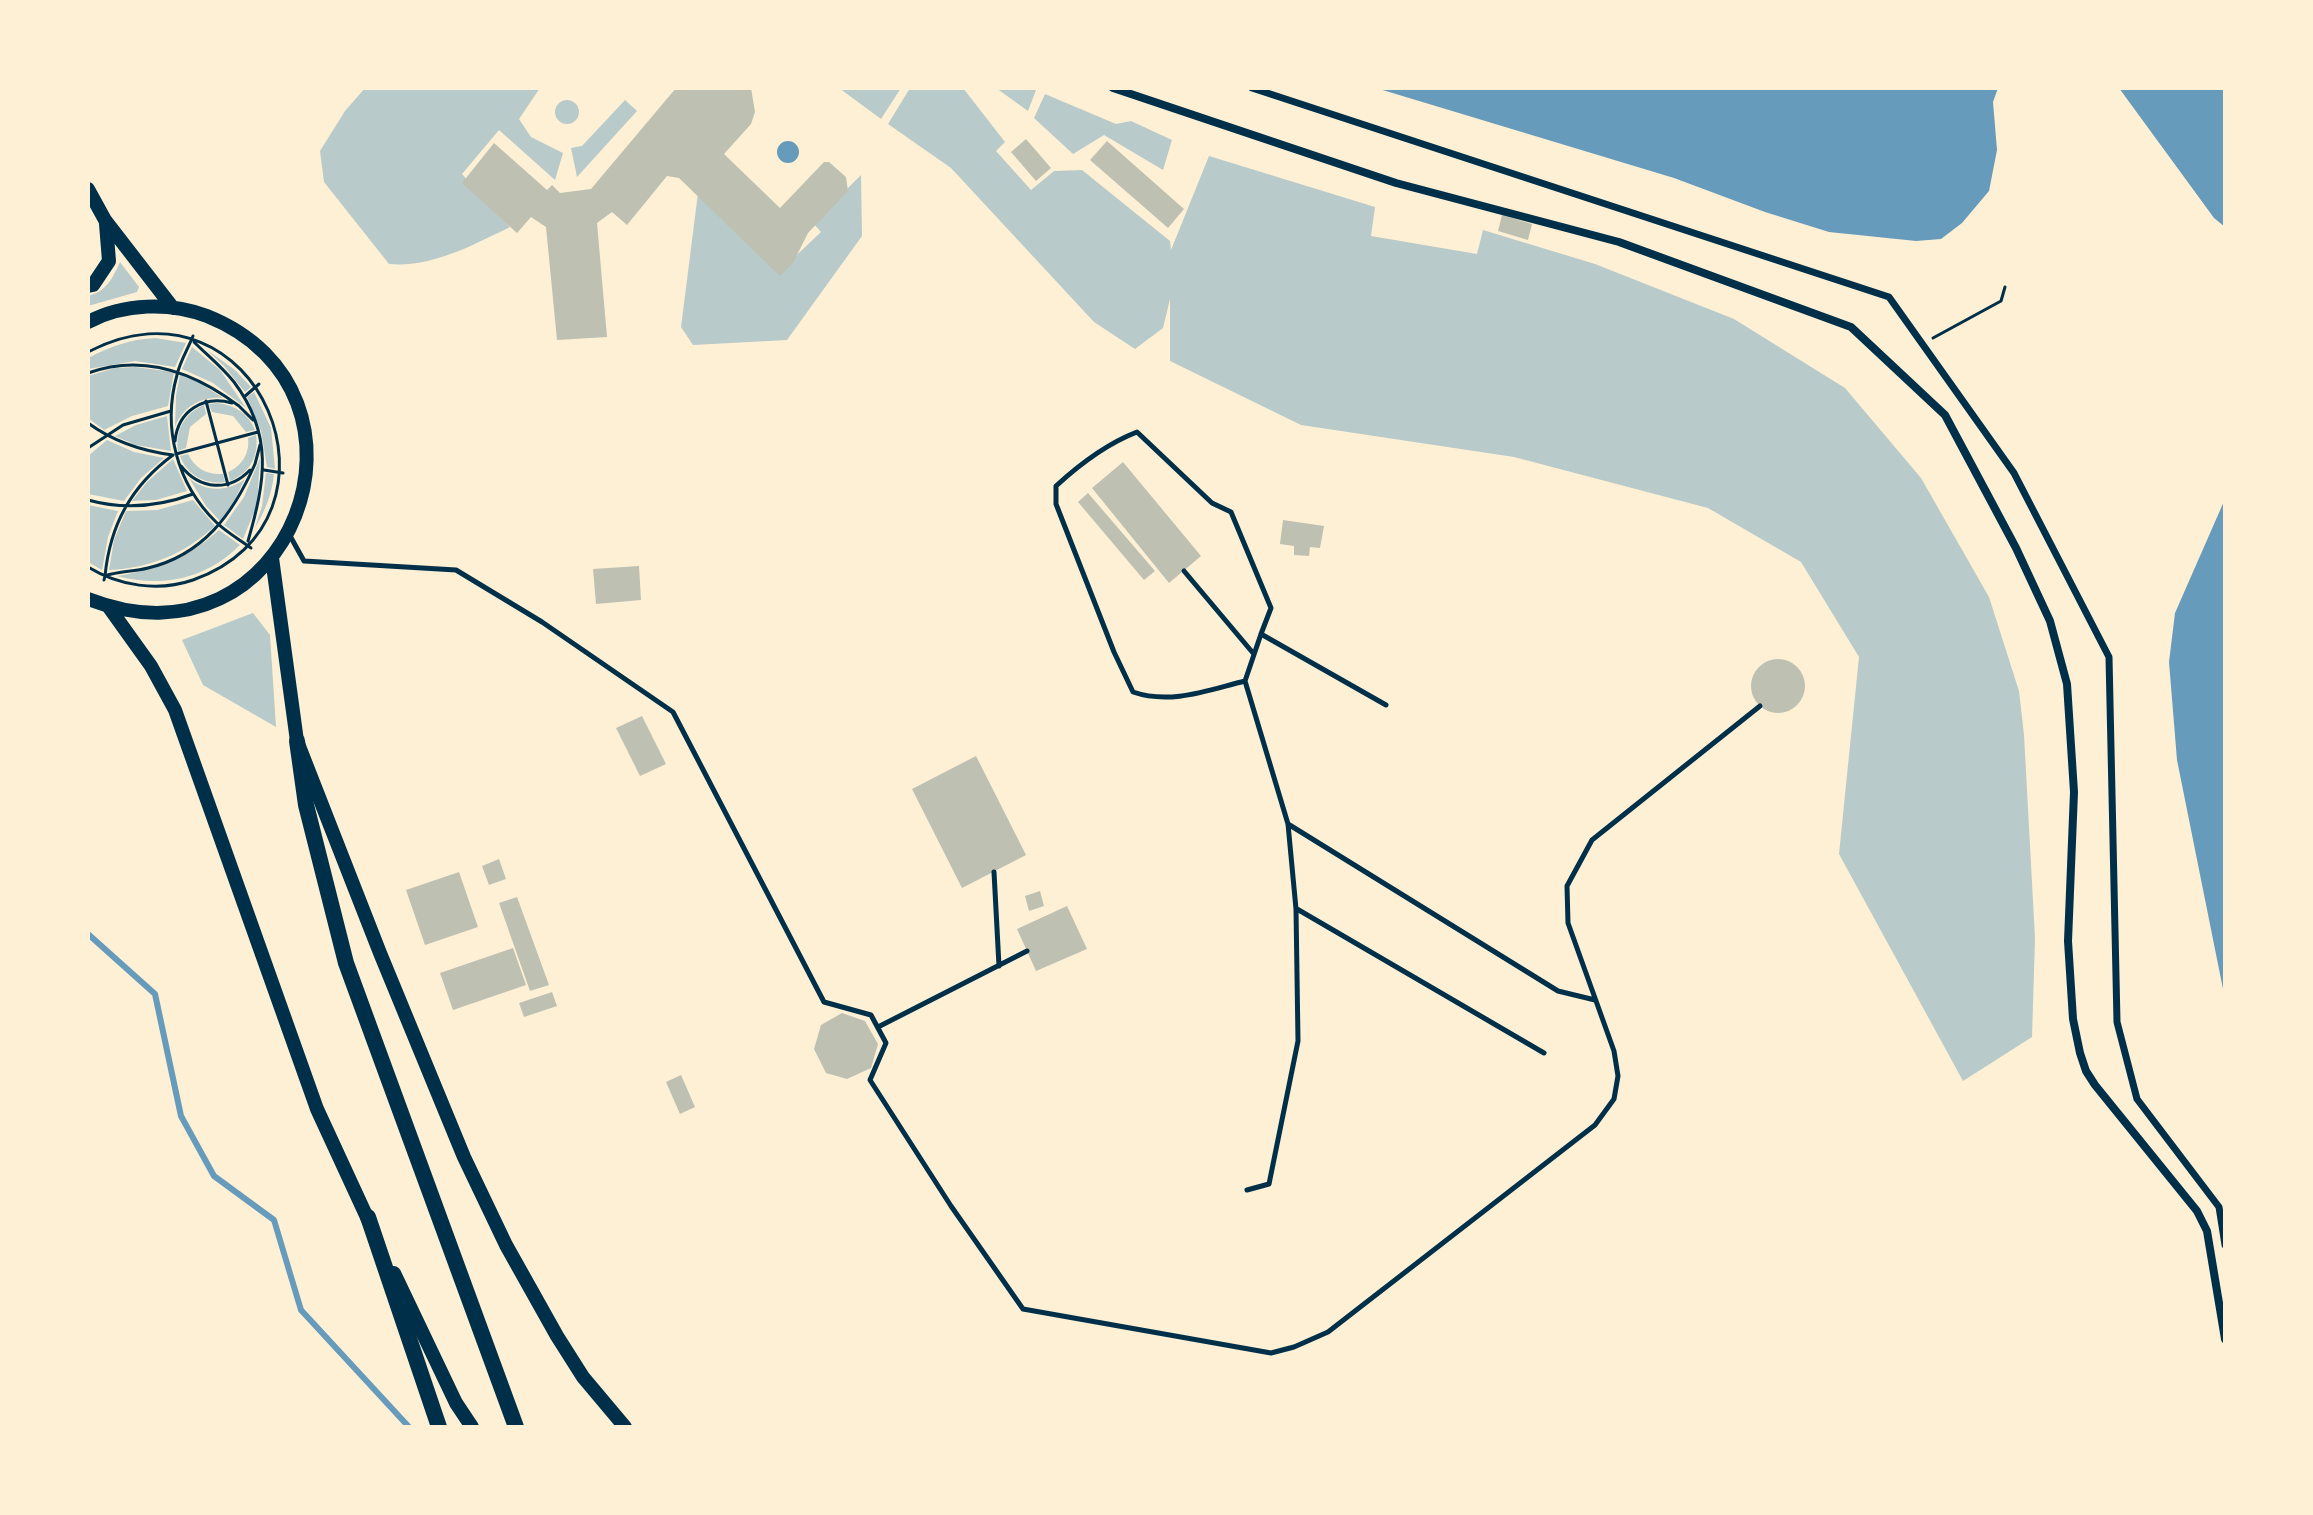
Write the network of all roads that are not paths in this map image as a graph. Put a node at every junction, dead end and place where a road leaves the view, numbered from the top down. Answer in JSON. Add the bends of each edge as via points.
{"nodes":[{"id":1,"x":1113,"y":88,"type":"edge"},
{"id":2,"x":1252,"y":88,"type":"edge"},
{"id":3,"x":88,"y":189,"type":"edge"},
{"id":4,"x":105,"y":220,"type":"junction"},
{"id":5,"x":88,"y":286,"type":"edge"},
{"id":6,"x":173,"y":308,"type":"junction"},
{"id":7,"x":88,"y":322,"type":"edge"},
{"id":8,"x":288,"y":533,"type":"junction"},
{"id":9,"x":272,"y":558,"type":"junction"},
{"id":10,"x":1184,"y":571,"type":"dead end"},
{"id":11,"x":88,"y":599,"type":"edge"},
{"id":12,"x":108,"y":606,"type":"junction"},
{"id":13,"x":1261,"y":634,"type":"junction"},
{"id":14,"x":1254,"y":654,"type":"junction"},
{"id":15,"x":1245,"y":681,"type":"junction"},
{"id":16,"x":1386,"y":705,"type":"dead end"},
{"id":17,"x":1760,"y":706,"type":"dead end"},
{"id":18,"x":297,"y":741,"type":"junction"},
{"id":19,"x":1288,"y":824,"type":"junction"},
{"id":20,"x":994,"y":872,"type":"dead end"},
{"id":21,"x":1296,"y":909,"type":"junction"},
{"id":22,"x":1027,"y":951,"type":"dead end"},
{"id":23,"x":999,"y":966,"type":"junction"},
{"id":24,"x":1596,"y":1000,"type":"junction"},
{"id":25,"x":878,"y":1027,"type":"junction"},
{"id":26,"x":1544,"y":1053,"type":"dead end"},
{"id":27,"x":1247,"y":1190,"type":"dead end"},
{"id":28,"x":368,"y":1217,"type":"junction"},
{"id":29,"x":2225,"y":1245,"type":"edge"},
{"id":30,"x":2225,"y":1339,"type":"edge"},
{"id":31,"x":439,"y":1427,"type":"edge"},
{"id":32,"x":472,"y":1427,"type":"edge"},
{"id":33,"x":516,"y":1427,"type":"edge"},
{"id":34,"x":625,"y":1427,"type":"edge"}],
"edges":[{"from":1,"to":30,"type":"street","via":[[1396,183],[1619,242],[1851,327],[1945,415],[2050,621],[2067,684],[2074,792],[2068,941],[2080,1053],[2095,1085],[2197,1211],[2207,1231]]},
{"from":2,"to":29,"type":"street","via":[[1889,297],[2014,473],[2109,657],[2117,1022],[2137,1099],[2219,1207]]},
{"from":3,"to":4,"type":"main road"},
{"from":4,"to":5,"type":"main road","via":[[109,261]]},
{"from":4,"to":6,"type":"main road"},
{"from":6,"to":7,"type":"main road","via":[[135,308]]},
{"from":6,"to":8,"type":"main road","via":[[239,333],[284,380],[302,420],[307,464],[300,507]]},
{"from":8,"to":9,"type":"main road"},
{"from":8,"to":25,"type":"lane","via":[[304,561],[456,570],[673,712],[824,1002],[871,1015]]},
{"from":9,"to":12,"type":"main road","via":[[234,591],[194,609],[151,614]]},
{"from":9,"to":18,"type":"main road"},
{"from":10,"to":14,"type":"lane"},
{"from":11,"to":12,"type":"main road"},
{"from":12,"to":28,"type":"main road","via":[[175,710],[317,1109]]},
{"from":13,"to":14,"type":"lane"},
{"from":13,"to":15,"type":"lane","via":[[1271,608],[1231,512],[1212,503],[1137,432],[1080,464],[1056,486],[1056,504],[1133,692],[1152,699],[1184,696]]},
{"from":13,"to":16,"type":"lane"},
{"from":14,"to":15,"type":"lane"},
{"from":15,"to":19,"type":"lane"},
{"from":17,"to":24,"type":"lane","via":[[1592,840],[1580,859],[1567,886],[1568,923]]},
{"from":18,"to":33,"type":"highway","via":[[306,805],[346,963]]},
{"from":18,"to":34,"type":"main road","via":[[470,1170],[557,1336]]},
{"from":19,"to":21,"type":"lane"},
{"from":19,"to":24,"type":"lane","via":[[1558,991]]},
{"from":20,"to":23,"type":"lane"},
{"from":21,"to":26,"type":"lane"},
{"from":21,"to":27,"type":"lane","via":[[1298,1041],[1269,1184]]},
{"from":22,"to":23,"type":"lane"},
{"from":23,"to":25,"type":"lane"},
{"from":24,"to":25,"type":"lane","via":[[1618,1076],[1614,1099],[1595,1125],[1328,1332],[1271,1353],[1023,1309],[870,1080],[886,1043]]},
{"from":28,"to":31,"type":"highway"},
{"from":28,"to":32,"type":"main road"}]}
